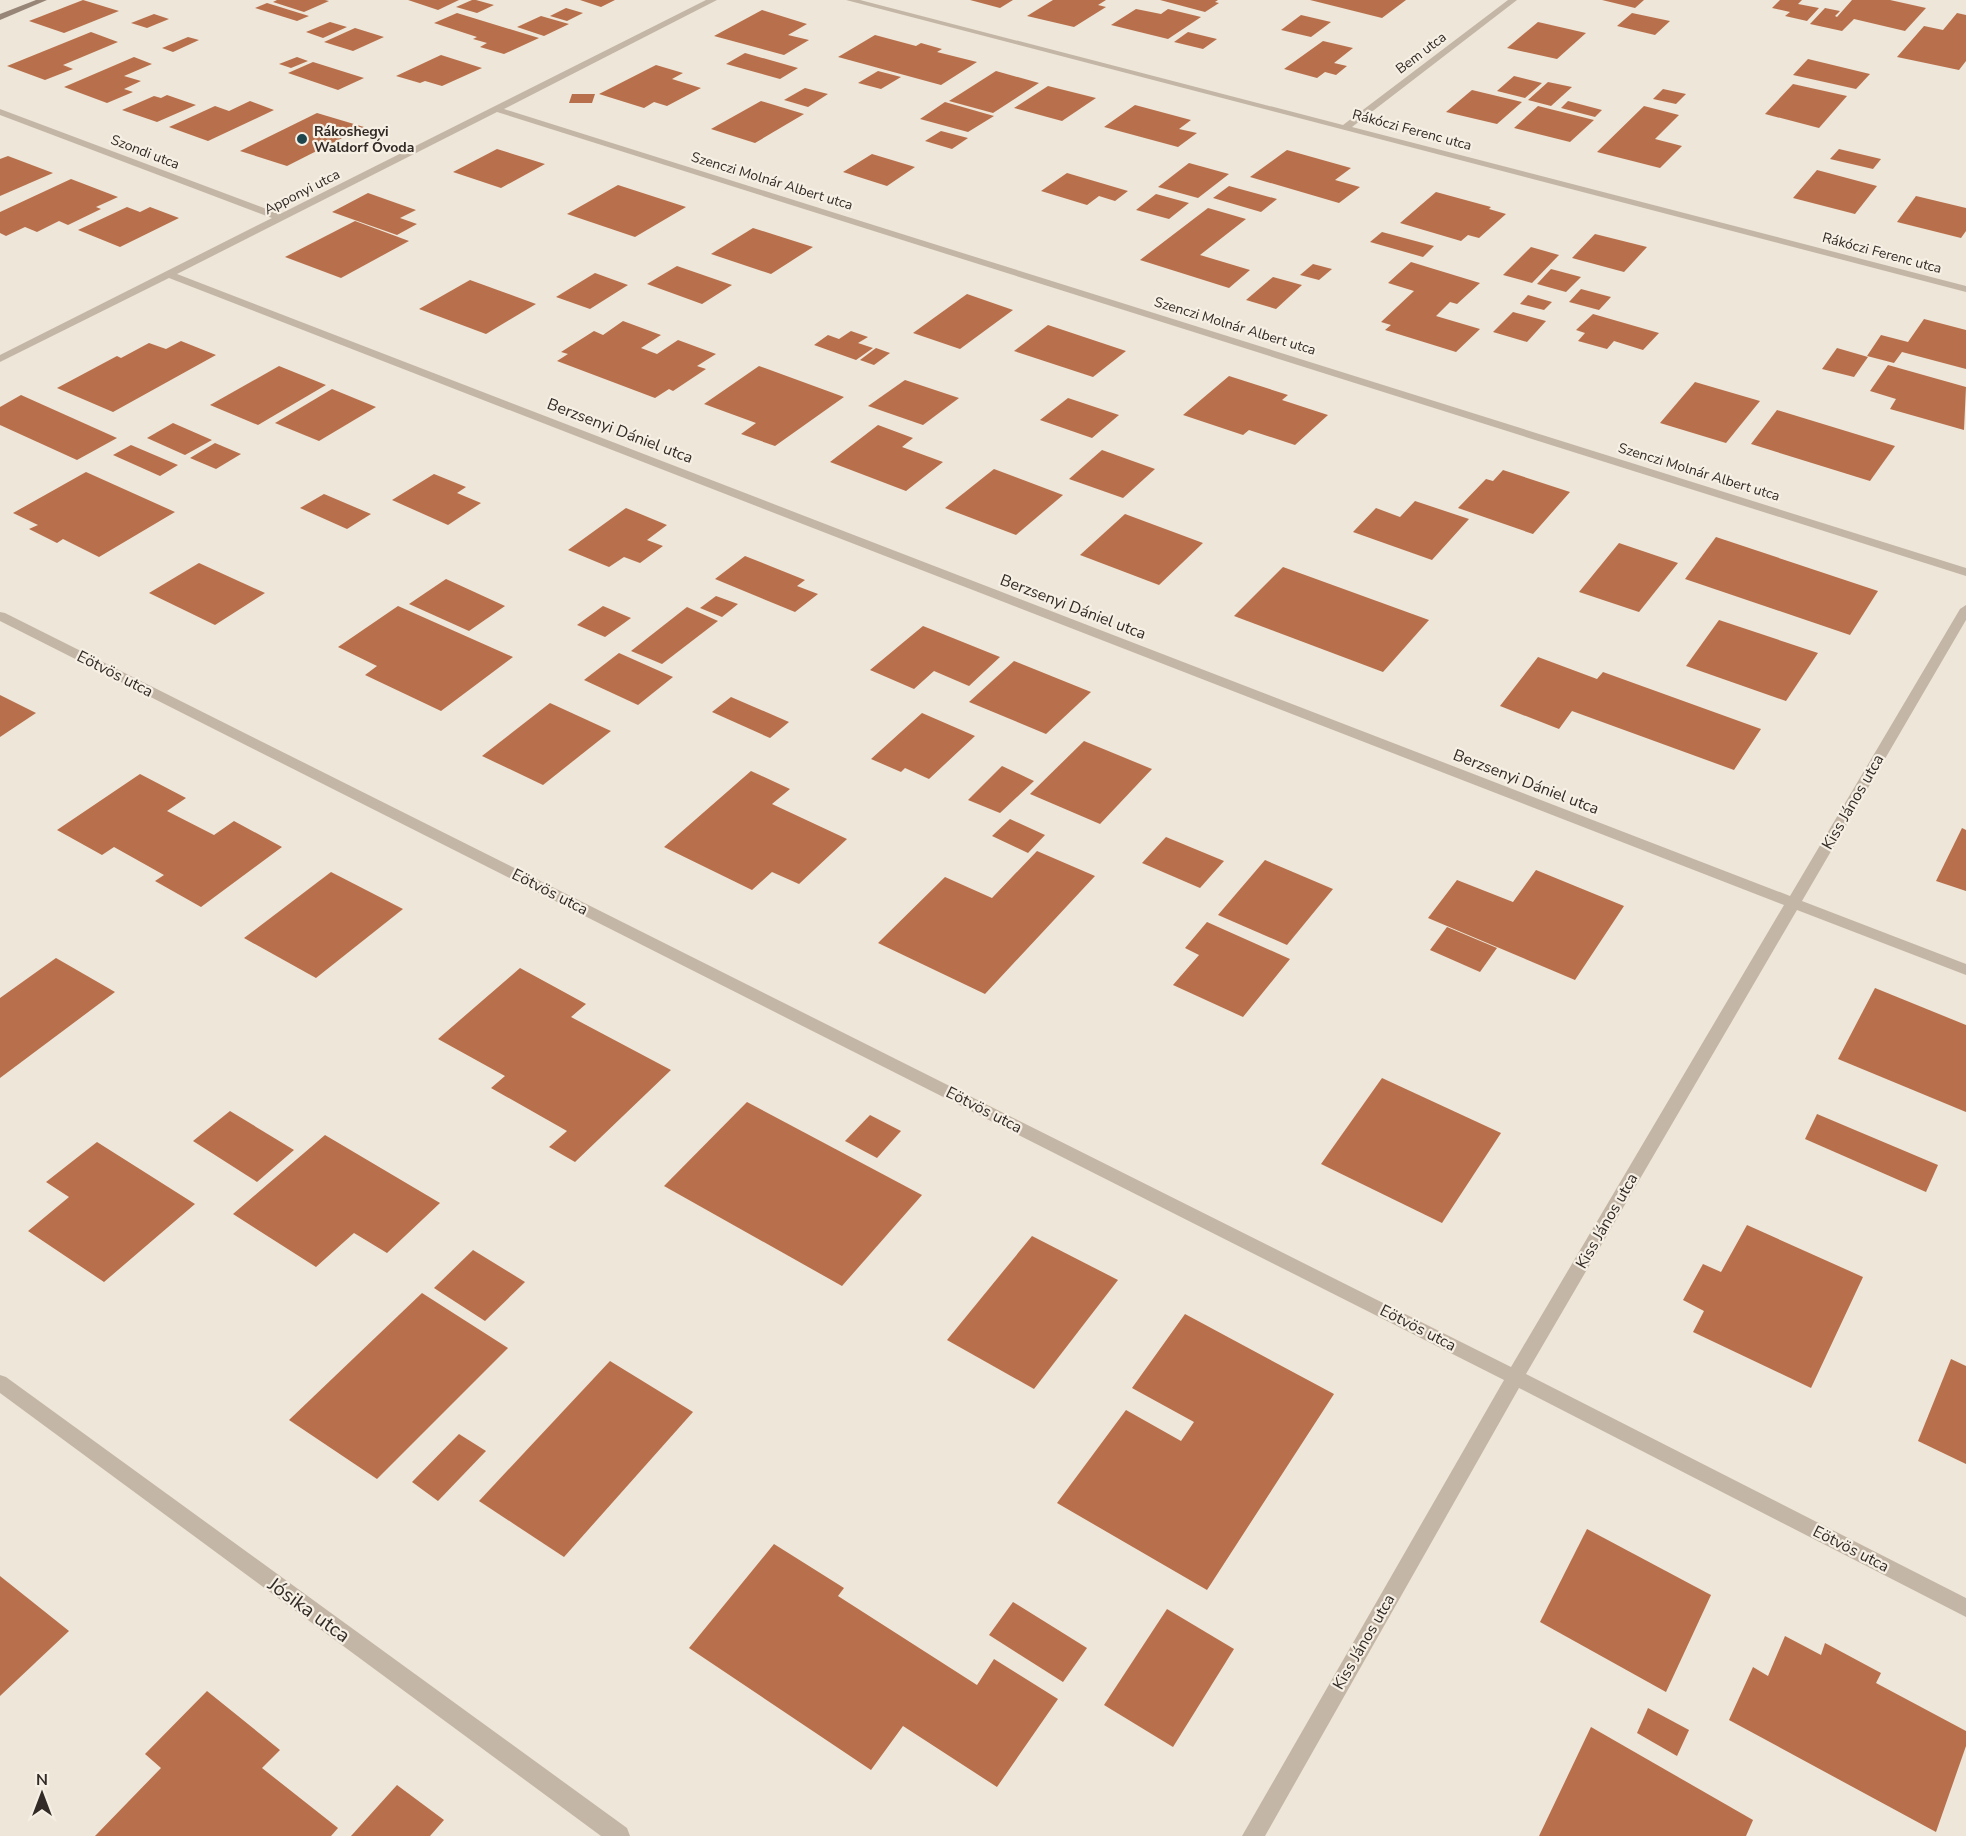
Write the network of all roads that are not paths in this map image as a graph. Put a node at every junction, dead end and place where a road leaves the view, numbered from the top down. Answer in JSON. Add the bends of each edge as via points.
{"nodes":[{"id":1,"x":43,"y":0,"type":"edge"},
{"id":2,"x":713,"y":0,"type":"edge"},
{"id":3,"x":850,"y":0,"type":"edge"},
{"id":4,"x":1513,"y":0,"type":"edge"},
{"id":5,"x":0,"y":17,"type":"edge"},
{"id":6,"x":496,"y":110,"type":"junction"},
{"id":7,"x":0,"y":112,"type":"edge"},
{"id":8,"x":1346,"y":127,"type":"junction"},
{"id":9,"x":280,"y":218,"type":"junction"},
{"id":10,"x":168,"y":274,"type":"junction"},
{"id":11,"x":1966,"y":289,"type":"edge"},
{"id":12,"x":0,"y":359,"type":"edge"},
{"id":13,"x":1966,"y":572,"type":"edge"},
{"id":14,"x":1966,"y":609,"type":"edge"},
{"id":15,"x":0,"y":616,"type":"edge"},
{"id":16,"x":1794,"y":903,"type":"junction"},
{"id":17,"x":1966,"y":970,"type":"edge"},
{"id":18,"x":1515,"y":1377,"type":"junction"},
{"id":19,"x":0,"y":1383,"type":"edge"},
{"id":20,"x":1966,"y":1608,"type":"edge"},
{"id":21,"x":619,"y":1836,"type":"edge"},
{"id":22,"x":1253,"y":1836,"type":"edge"}],
"edges":[{"from":1,"to":5,"type":"street"},
{"from":2,"to":6,"type":"street","name":"Apponyi utca"},
{"from":3,"to":8,"type":"street","name":"Rákóczi Ferenc utca"},
{"from":4,"to":8,"type":"street","name":"Bem utca"},
{"from":6,"to":9,"type":"street","name":"Apponyi utca"},
{"from":6,"to":13,"type":"street","name":"Szenczi Molnár Albert utca"},
{"from":7,"to":9,"type":"street","name":"Szondi utca"},
{"from":8,"to":11,"type":"street","name":"Rákóczi Ferenc utca"},
{"from":9,"to":10,"type":"street","name":"Apponyi utca"},
{"from":10,"to":12,"type":"street","name":"Apponyi utca"},
{"from":10,"to":16,"type":"street","name":"Berzsenyi Dániel utca"},
{"from":14,"to":16,"type":"street","name":"Kiss János utca"},
{"from":15,"to":18,"type":"street","name":"Eötvös utca"},
{"from":16,"to":17,"type":"street","name":"Berzsenyi Dániel utca"},
{"from":16,"to":18,"type":"street","name":"Kiss János utca"},
{"from":18,"to":20,"type":"street","name":"Eötvös utca"},
{"from":18,"to":22,"type":"street","name":"Kiss János utca"},
{"from":19,"to":21,"type":"street","name":"Jósika utca"}]}
